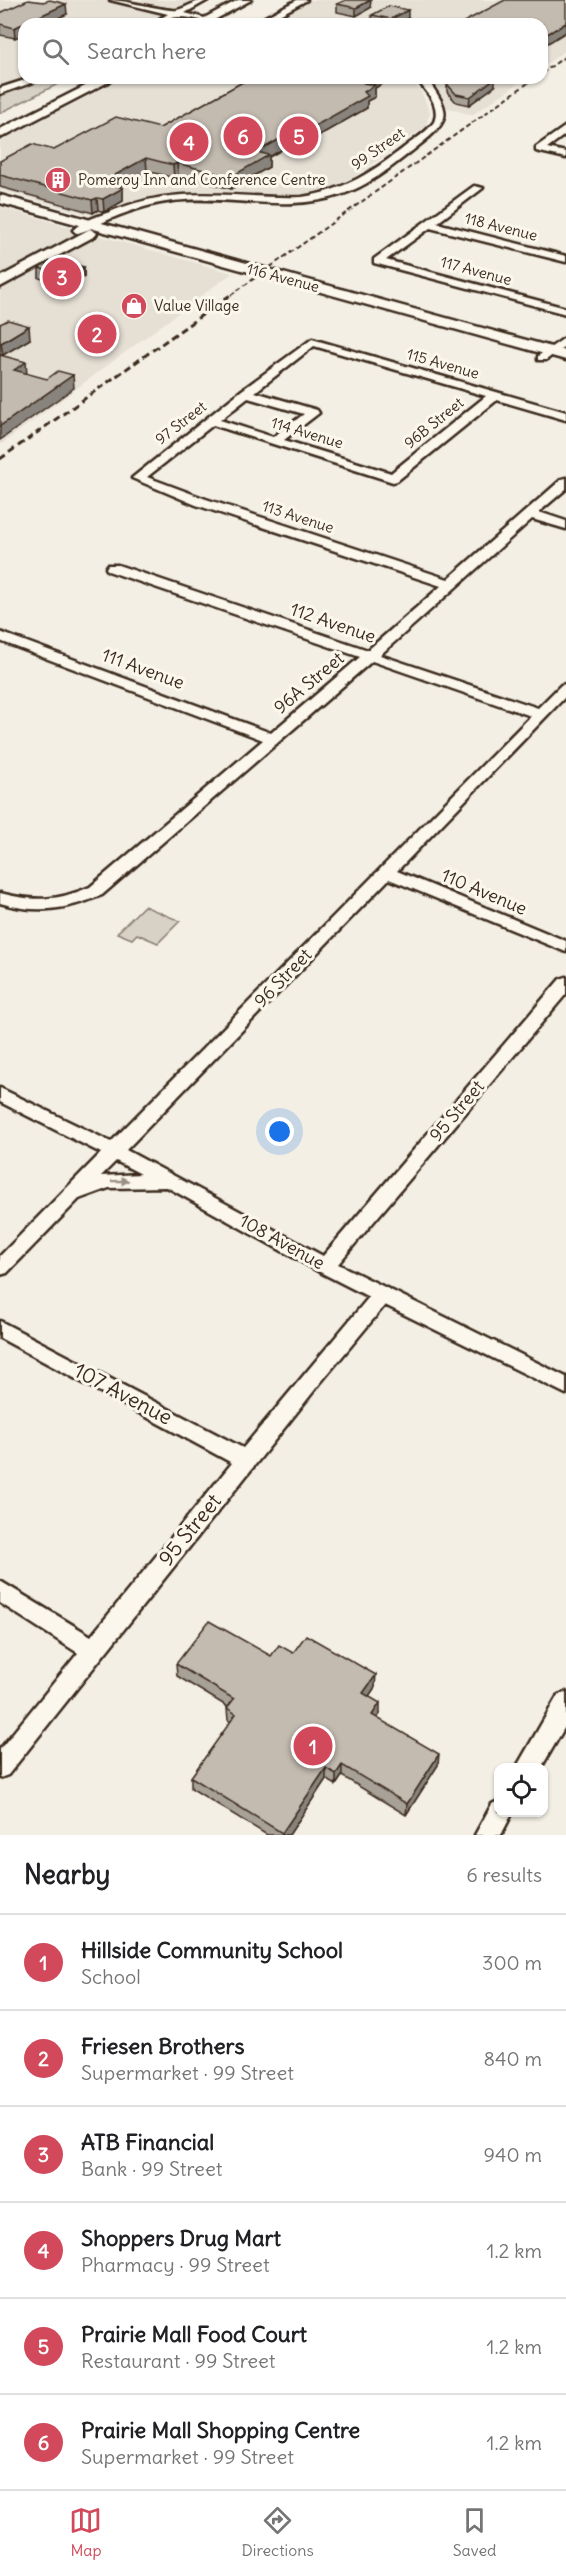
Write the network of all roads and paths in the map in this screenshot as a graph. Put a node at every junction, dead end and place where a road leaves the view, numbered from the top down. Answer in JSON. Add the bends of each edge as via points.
{"nodes":[{"id":1,"x":114,"y":0,"type":"edge"},
{"id":2,"x":204,"y":0,"type":"edge"},
{"id":3,"x":303,"y":0,"type":"edge"},
{"id":4,"x":250,"y":2,"type":"edge"},
{"id":5,"x":176,"y":14,"type":"junction"},
{"id":6,"x":168,"y":18,"type":"edge"},
{"id":7,"x":192,"y":18,"type":"edge"},
{"id":8,"x":221,"y":18,"type":"edge"},
{"id":9,"x":268,"y":18,"type":"edge"},
{"id":10,"x":22,"y":84,"type":"edge"},
{"id":11,"x":75,"y":84,"type":"edge"},
{"id":12,"x":86,"y":84,"type":"edge"},
{"id":13,"x":428,"y":84,"type":"edge"},
{"id":14,"x":0,"y":91,"type":"edge"},
{"id":15,"x":0,"y":123,"type":"edge"},
{"id":16,"x":566,"y":129,"type":"edge"},
{"id":17,"x":0,"y":134,"type":"edge"},
{"id":18,"x":566,"y":155,"type":"edge"},
{"id":19,"x":478,"y":188,"type":"dead end"},
{"id":20,"x":0,"y":199,"type":"edge"},
{"id":21,"x":0,"y":207,"type":"edge"},
{"id":22,"x":429,"y":224,"type":"junction"},
{"id":23,"x":90,"y":228,"type":"junction"},
{"id":24,"x":566,"y":259,"type":"edge"},
{"id":25,"x":1,"y":279,"type":"edge"},
{"id":26,"x":566,"y":311,"type":"edge"},
{"id":27,"x":566,"y":340,"type":"edge"},
{"id":28,"x":312,"y":342,"type":"joint"},
{"id":29,"x":546,"y":355,"type":"junction"},
{"id":30,"x":566,"y":356,"type":"edge"},
{"id":31,"x":566,"y":364,"type":"edge"},
{"id":32,"x":246,"y":393,"type":"junction"},
{"id":33,"x":495,"y":394,"type":"junction"},
{"id":34,"x":566,"y":416,"type":"edge"},
{"id":35,"x":211,"y":421,"type":"junction"},
{"id":36,"x":275,"y":441,"type":"junction"},
{"id":37,"x":138,"y":478,"type":"joint"},
{"id":38,"x":393,"y":478,"type":"joint"},
{"id":39,"x":566,"y":482,"type":"edge"},
{"id":40,"x":531,"y":514,"type":"junction"},
{"id":41,"x":566,"y":525,"type":"edge"},
{"id":42,"x":113,"y":568,"type":"dead end"},
{"id":43,"x":449,"y":584,"type":"junction"},
{"id":44,"x":0,"y":636,"type":"edge"},
{"id":45,"x":369,"y":657,"type":"junction"},
{"id":46,"x":566,"y":688,"type":"edge"},
{"id":47,"x":540,"y":714,"type":"junction"},
{"id":48,"x":273,"y":738,"type":"junction"},
{"id":49,"x":386,"y":872,"type":"junction"},
{"id":50,"x":0,"y":898,"type":"edge"},
{"id":51,"x":566,"y":947,"type":"edge"},
{"id":52,"x":566,"y":983,"type":"edge"},
{"id":53,"x":0,"y":1094,"type":"edge"},
{"id":54,"x":113,"y":1152,"type":"junction"},
{"id":55,"x":170,"y":1180,"type":"junction"},
{"id":56,"x":71,"y":1194,"type":"junction"},
{"id":57,"x":325,"y":1266,"type":"junction"},
{"id":58,"x":0,"y":1268,"type":"edge"},
{"id":59,"x":382,"y":1295,"type":"junction"},
{"id":60,"x":0,"y":1329,"type":"edge"},
{"id":61,"x":566,"y":1386,"type":"edge"},
{"id":62,"x":246,"y":1460,"type":"junction"},
{"id":63,"x":0,"y":1592,"type":"edge"},
{"id":64,"x":93,"y":1650,"type":"junction"},
{"id":65,"x":566,"y":1703,"type":"edge"},
{"id":66,"x":530,"y":1763,"type":"edge"},
{"id":67,"x":0,"y":1767,"type":"edge"},
{"id":68,"x":498,"y":1817,"type":"edge"},
{"id":69,"x":488,"y":1835,"type":"edge"}],
"edges":[{"from":1,"to":5,"type":"street"},
{"from":2,"to":5,"type":"street"},
{"from":3,"to":9,"type":"street"},
{"from":4,"to":8,"type":"main road"},
{"from":5,"to":6,"type":"street"},
{"from":5,"to":7,"type":"street"},
{"from":10,"to":14,"type":"street"},
{"from":11,"to":15,"type":"main road"},
{"from":12,"to":17,"type":"main road","via":[[60,104]]},
{"from":13,"to":23,"type":"street","name":"99 Street","via":[[441,106],[441,122],[356,185],[313,198],[233,199],[155,207]]},
{"from":16,"to":18,"type":"street","via":[[539,149]]},
{"from":19,"to":22,"type":"street"},
{"from":20,"to":23,"type":"main road","name":"116 Avenue"},
{"from":21,"to":23,"type":"main road","name":"116 Avenue"},
{"from":22,"to":24,"type":"street","name":"118 Avenue"},
{"from":22,"to":26,"type":"street","name":"117 Avenue","via":[[378,261]]},
{"from":23,"to":25,"type":"main road","name":"99 Street"},
{"from":23,"to":29,"type":"main road","name":"116 Avenue"},
{"from":27,"to":29,"type":"street"},
{"from":28,"to":32,"type":"street","name":"97 Street"},
{"from":28,"to":33,"type":"street","name":"115 Avenue"},
{"from":29,"to":30,"type":"main road","name":"116 Avenue"},
{"from":29,"to":31,"type":"main road","name":"116 Avenue"},
{"from":32,"to":35,"type":"street","name":"97 Street"},
{"from":32,"to":36,"type":"street","via":[[312,413]]},
{"from":33,"to":34,"type":"street","name":"115 Avenue"},
{"from":33,"to":38,"type":"street","name":"96B Street"},
{"from":35,"to":36,"type":"street","name":"114 Avenue"},
{"from":35,"to":37,"type":"street","name":"97 Street"},
{"from":36,"to":38,"type":"street","name":"114 Avenue"},
{"from":37,"to":43,"type":"street","name":"113 Avenue"},
{"from":39,"to":40,"type":"street","name":"96A Street"},
{"from":40,"to":41,"type":"street"},
{"from":40,"to":43,"type":"street","name":"96A Street"},
{"from":42,"to":45,"type":"street","name":"112 Avenue"},
{"from":43,"to":45,"type":"street","name":"96A Street"},
{"from":44,"to":48,"type":"street","name":"111 Avenue"},
{"from":45,"to":47,"type":"street","name":"112 Avenue"},
{"from":45,"to":48,"type":"street","name":"96A Street"},
{"from":46,"to":47,"type":"street","name":"96 Street"},
{"from":47,"to":49,"type":"street","name":"96 Street"},
{"from":48,"to":50,"type":"street","name":"96A Street","via":[[96,891],[70,902],[24,905]]},
{"from":49,"to":51,"type":"street","name":"110 Avenue"},
{"from":49,"to":54,"type":"street","name":"96 Street"},
{"from":52,"to":57,"type":"street","name":"95 Street"},
{"from":53,"to":54,"type":"street","name":"108 Avenue"},
{"from":54,"to":55,"type":"street","name":"108 Avenue"},
{"from":54,"to":56,"type":"street","name":"96 Street"},
{"from":56,"to":55,"type":"street","one_way":true,"via":[[108,1181]]},
{"from":55,"to":57,"type":"street","name":"108 Avenue"},
{"from":56,"to":58,"type":"street","name":"96 Street"},
{"from":57,"to":59,"type":"street","name":"108 Avenue"},
{"from":59,"to":61,"type":"street","name":"108 Avenue"},
{"from":59,"to":62,"type":"street","name":"95 Street"},
{"from":60,"to":62,"type":"street","name":"107 Avenue"},
{"from":62,"to":64,"type":"street","name":"95 Street"},
{"from":63,"to":64,"type":"street"},
{"from":64,"to":67,"type":"street","name":"95 Street"},
{"from":65,"to":66,"type":"street"},
{"from":68,"to":69,"type":"street"}]}
